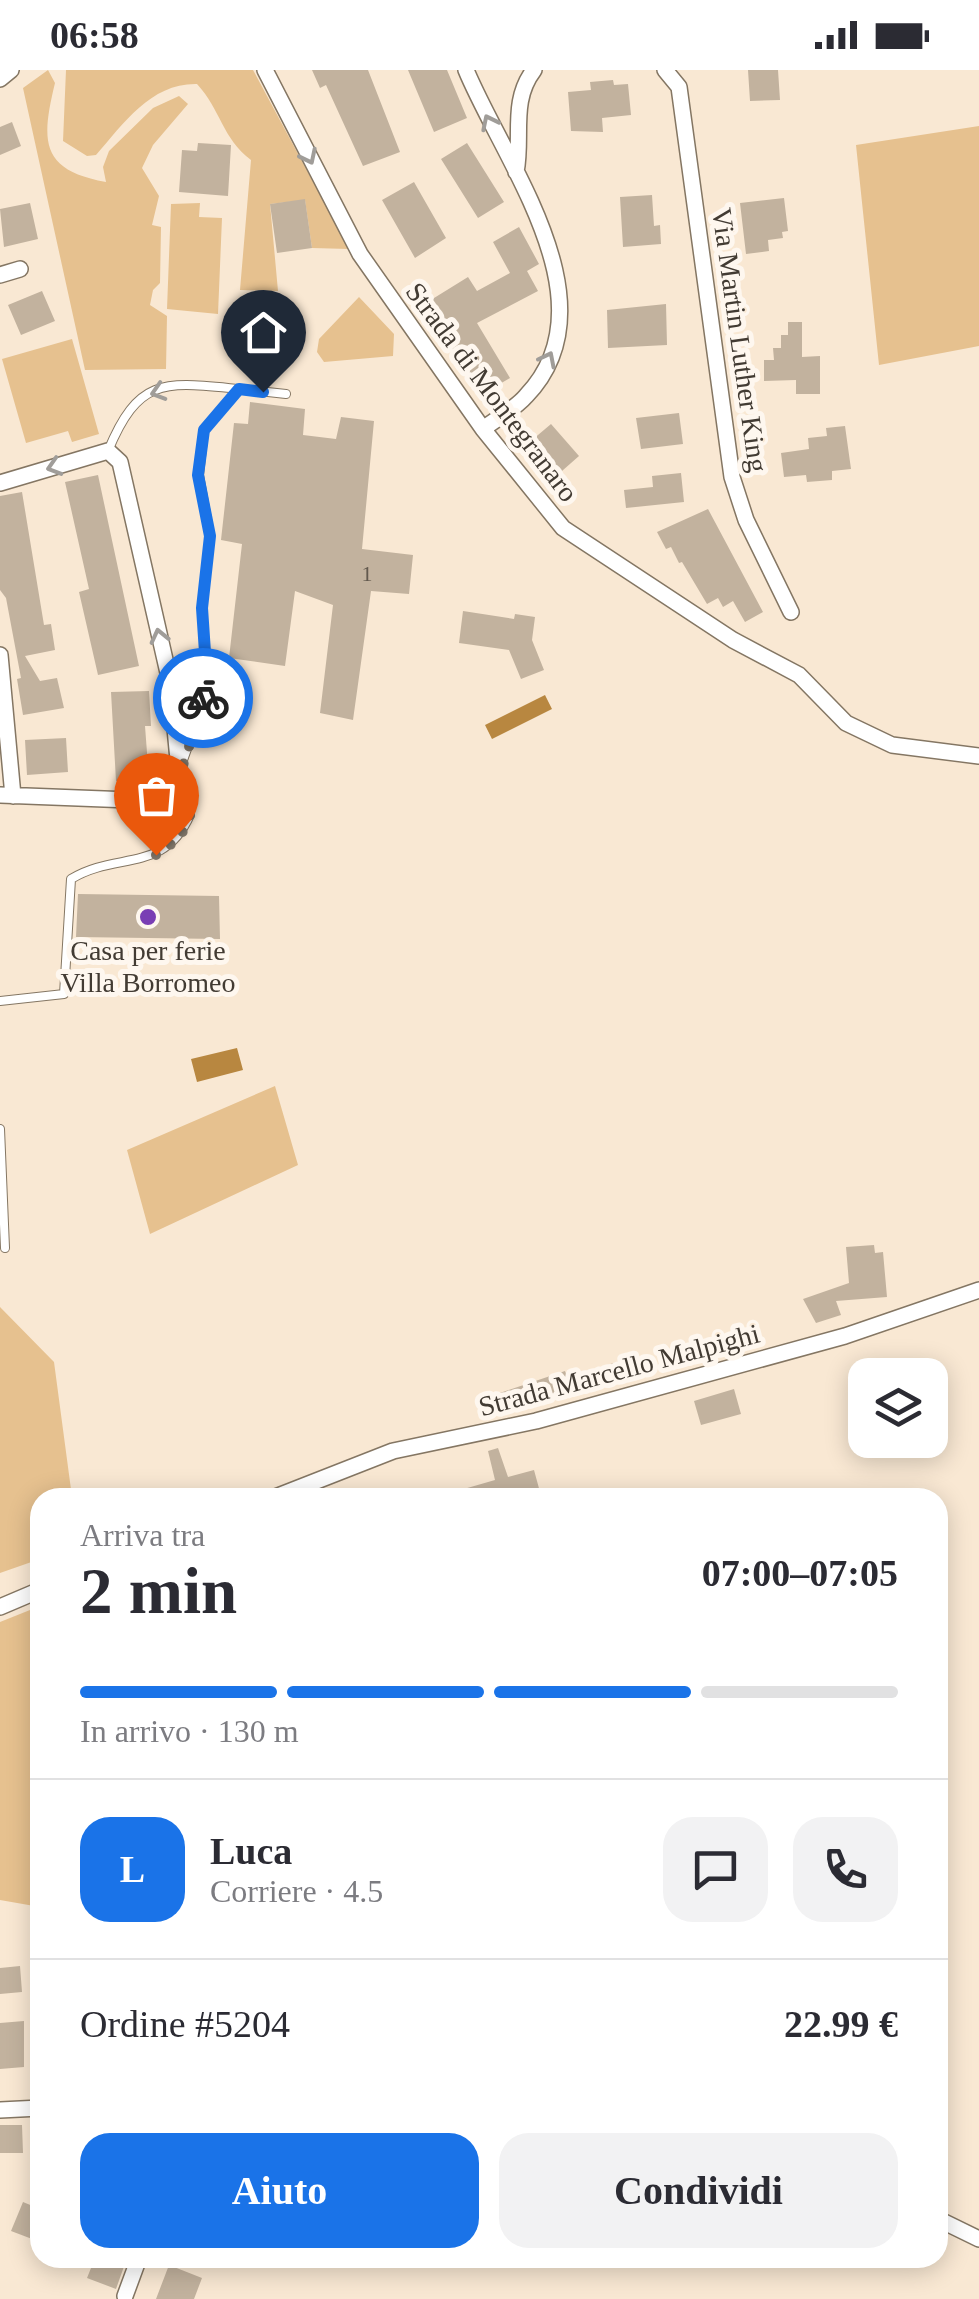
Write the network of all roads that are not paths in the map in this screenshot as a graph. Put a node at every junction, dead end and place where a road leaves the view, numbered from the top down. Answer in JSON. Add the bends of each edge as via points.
{"nodes":[{"id":1,"x":11,"y":70,"type":"edge"},
{"id":2,"x":265,"y":70,"type":"edge"},
{"id":3,"x":466,"y":70,"type":"edge"},
{"id":4,"x":534,"y":70,"type":"edge"},
{"id":5,"x":665,"y":70,"type":"edge"},
{"id":6,"x":0,"y":79,"type":"edge"},
{"id":7,"x":516,"y":172,"type":"junction"},
{"id":8,"x":20,"y":269,"type":"dead end"},
{"id":9,"x":0,"y":275,"type":"edge"},
{"id":10,"x":239,"y":389,"type":"junction"},
{"id":11,"x":286,"y":394,"type":"dead end"},
{"id":12,"x":483,"y":428,"type":"junction"},
{"id":13,"x":108,"y":451,"type":"junction"},
{"id":14,"x":0,"y":483,"type":"edge"},
{"id":15,"x":790,"y":612,"type":"dead end"},
{"id":16,"x":0,"y":654,"type":"edge"},
{"id":17,"x":979,"y":756,"type":"edge"},
{"id":18,"x":179,"y":770,"type":"junction"},
{"id":19,"x":6,"y":796,"type":"edge"},
{"id":20,"x":182,"y":802,"type":"junction"},
{"id":21,"x":0,"y":1001,"type":"edge"},
{"id":22,"x":0,"y":1129,"type":"edge"},
{"id":23,"x":6,"y":1248,"type":"dead end"},
{"id":24,"x":979,"y":1290,"type":"edge"},
{"id":25,"x":298,"y":1488,"type":"edge"},
{"id":26,"x":30,"y":1594,"type":"edge"},
{"id":27,"x":0,"y":1607,"type":"edge"},
{"id":28,"x":30,"y":2108,"type":"edge"},
{"id":29,"x":0,"y":2110,"type":"edge"},
{"id":30,"x":948,"y":2224,"type":"edge"},
{"id":31,"x":979,"y":2239,"type":"edge"},
{"id":32,"x":135,"y":2268,"type":"edge"},
{"id":33,"x":125,"y":2296,"type":"edge"}],
"edges":[{"from":1,"to":6,"type":"street"},
{"from":2,"to":12,"type":"street","name":"Strada di Montegranaro","one_way":true,"via":[[360,254]]},
{"from":7,"to":3,"type":"street","one_way":true},
{"from":4,"to":7,"type":"street","via":[[517,106]]},
{"from":5,"to":15,"type":"street","name":"Via Martin Luther King","via":[[679,87],[732,477]]},
{"from":12,"to":7,"type":"street","one_way":true,"via":[[527,396],[555,351],[562,292]]},
{"from":8,"to":9,"type":"street"},
{"from":10,"to":11,"type":"lane"},
{"from":10,"to":13,"type":"lane","one_way":true,"via":[[190,385],[151,391],[128,406]]},
{"from":10,"to":18,"type":"lane","via":[[204,430],[198,475],[210,536],[202,608],[206,667],[202,707]]},
{"from":12,"to":17,"type":"street","name":"Strada di Montegranaro","via":[[562,528],[799,676],[846,723],[892,745]]},
{"from":13,"to":14,"type":"street","one_way":true},
{"from":18,"to":13,"type":"street","one_way":true,"via":[[170,686],[141,554],[120,462]]},
{"from":16,"to":19,"type":"street"},
{"from":18,"to":20,"type":"street"},
{"from":19,"to":20,"type":"street"},
{"from":20,"to":21,"type":"lane","via":[[190,815],[180,838],[156,855],[71,880],[64,994]]},
{"from":22,"to":23,"type":"lane"},
{"from":24,"to":25,"type":"street","name":"Strada Marcello Malpighi","via":[[845,1336],[536,1421],[392,1451]]},
{"from":26,"to":27,"type":"street"},
{"from":28,"to":29,"type":"street"},
{"from":30,"to":31,"type":"street"},
{"from":32,"to":33,"type":"street"}]}
